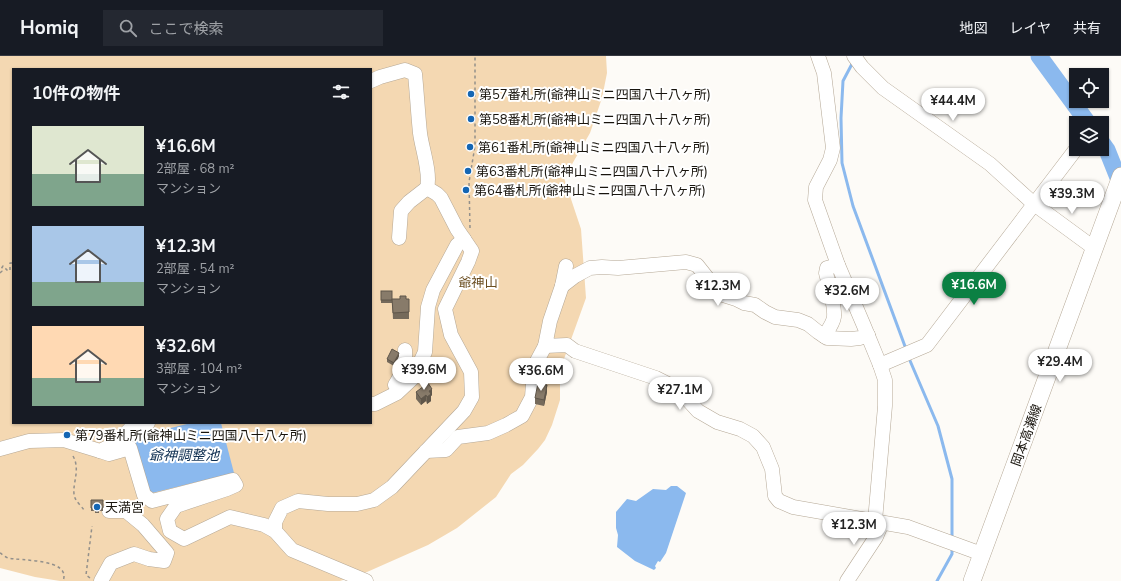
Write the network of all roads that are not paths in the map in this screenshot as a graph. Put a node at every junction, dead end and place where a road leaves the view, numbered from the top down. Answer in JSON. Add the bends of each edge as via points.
{"nodes":[{"id":1,"x":818,"y":56,"type":"edge"},
{"id":2,"x":854,"y":56,"type":"edge"},
{"id":3,"x":372,"y":81,"type":"edge"},
{"id":4,"x":1071,"y":156,"type":"edge"},
{"id":5,"x":1121,"y":176,"type":"edge"},
{"id":6,"x":427,"y":188,"type":"junction"},
{"id":7,"x":1034,"y":204,"type":"junction"},
{"id":8,"x":399,"y":238,"type":"dead end"},
{"id":9,"x":464,"y":239,"type":"junction"},
{"id":10,"x":1094,"y":248,"type":"junction"},
{"id":11,"x":838,"y":265,"type":"junction"},
{"id":12,"x":566,"y":266,"type":"dead end"},
{"id":13,"x":562,"y":286,"type":"junction"},
{"id":14,"x":868,"y":335,"type":"junction"},
{"id":15,"x":824,"y":336,"type":"junction"},
{"id":16,"x":545,"y":346,"type":"junction"},
{"id":17,"x":405,"y":350,"type":"dead end"},
{"id":18,"x":880,"y":365,"type":"junction"},
{"id":19,"x":399,"y":391,"type":"junction"},
{"id":20,"x":372,"y":404,"type":"edge"},
{"id":21,"x":144,"y":424,"type":"edge"},
{"id":22,"x":0,"y":449,"type":"edge"},
{"id":23,"x":100,"y":451,"type":"junction"},
{"id":24,"x":426,"y":452,"type":"junction"},
{"id":25,"x":109,"y":510,"type":"dead end"},
{"id":26,"x":879,"y":522,"type":"junction"},
{"id":27,"x":275,"y":531,"type":"junction"},
{"id":28,"x":982,"y":554,"type":"junction"},
{"id":29,"x":96,"y":580,"type":"edge"},
{"id":30,"x":366,"y":581,"type":"edge"},
{"id":31,"x":847,"y":581,"type":"edge"},
{"id":32,"x":972,"y":581,"type":"edge"}],
"edges":[{"from":1,"to":11,"type":"street","via":[[824,73],[833,148],[830,160],[816,187],[815,200]]},
{"from":2,"to":7,"type":"street","via":[[883,88],[990,164]]},
{"from":3,"to":6,"type":"street","via":[[405,70],[415,74],[420,134],[429,182]]},
{"from":4,"to":7,"type":"street"},
{"from":5,"to":10,"type":"main road","name":"岡本高瀬線"},
{"from":6,"to":8,"type":"street","via":[[401,211]]},
{"from":6,"to":9,"type":"street","via":[[441,198]]},
{"from":7,"to":10,"type":"street"},
{"from":7,"to":18,"type":"street","via":[[927,345]]},
{"from":9,"to":19,"type":"street","via":[[457,245],[433,290],[428,307],[425,352],[413,378]]},
{"from":9,"to":24,"type":"street","via":[[472,254],[445,309],[451,335],[471,372],[472,397],[464,411]]},
{"from":10,"to":28,"type":"main road","name":"岡本高瀬線"},
{"from":11,"to":14,"type":"street"},
{"from":11,"to":15,"type":"street","via":[[827,268],[826,273],[834,318]]},
{"from":12,"to":13,"type":"street"},
{"from":13,"to":15,"type":"street","via":[[590,268],[686,262],[697,265],[720,294],[755,305],[775,317],[808,324]]},
{"from":13,"to":16,"type":"street","via":[[550,321]]},
{"from":14,"to":15,"type":"street","via":[[851,339]]},
{"from":14,"to":18,"type":"street"},
{"from":16,"to":24,"type":"street","via":[[534,371],[532,397],[522,416],[488,433],[458,437],[446,450]]},
{"from":16,"to":26,"type":"street","via":[[566,345],[575,351],[656,378],[678,389],[698,411],[717,422],[753,436],[763,447],[772,469],[775,496],[779,501],[793,508]]},
{"from":17,"to":19,"type":"street","via":[[406,362],[395,385]]},
{"from":18,"to":26,"type":"street","via":[[885,380],[885,406]]},
{"from":19,"to":20,"type":"street"},
{"from":21,"to":23,"type":"street","via":[[132,427],[120,439]]},
{"from":22,"to":23,"type":"street","via":[[29,441],[64,440]]},
{"from":23,"to":27,"type":"street","via":[[109,454],[130,448],[144,495],[152,501],[233,480],[236,485],[176,506],[167,519],[170,531],[184,539],[230,517],[264,525]]},
{"from":24,"to":27,"type":"street","via":[[392,487],[374,500],[358,504],[298,501],[282,508],[275,522]]},
{"from":25,"to":29,"type":"street","via":[[126,511],[143,525],[167,553],[164,561],[134,554],[111,564]]},
{"from":26,"to":28,"type":"street","via":[[908,527]]},
{"from":26,"to":31,"type":"street","via":[[876,537]]},
{"from":27,"to":30,"type":"street","via":[[292,550]]},
{"from":28,"to":32,"type":"main road","name":"岡本高瀬線"}]}
